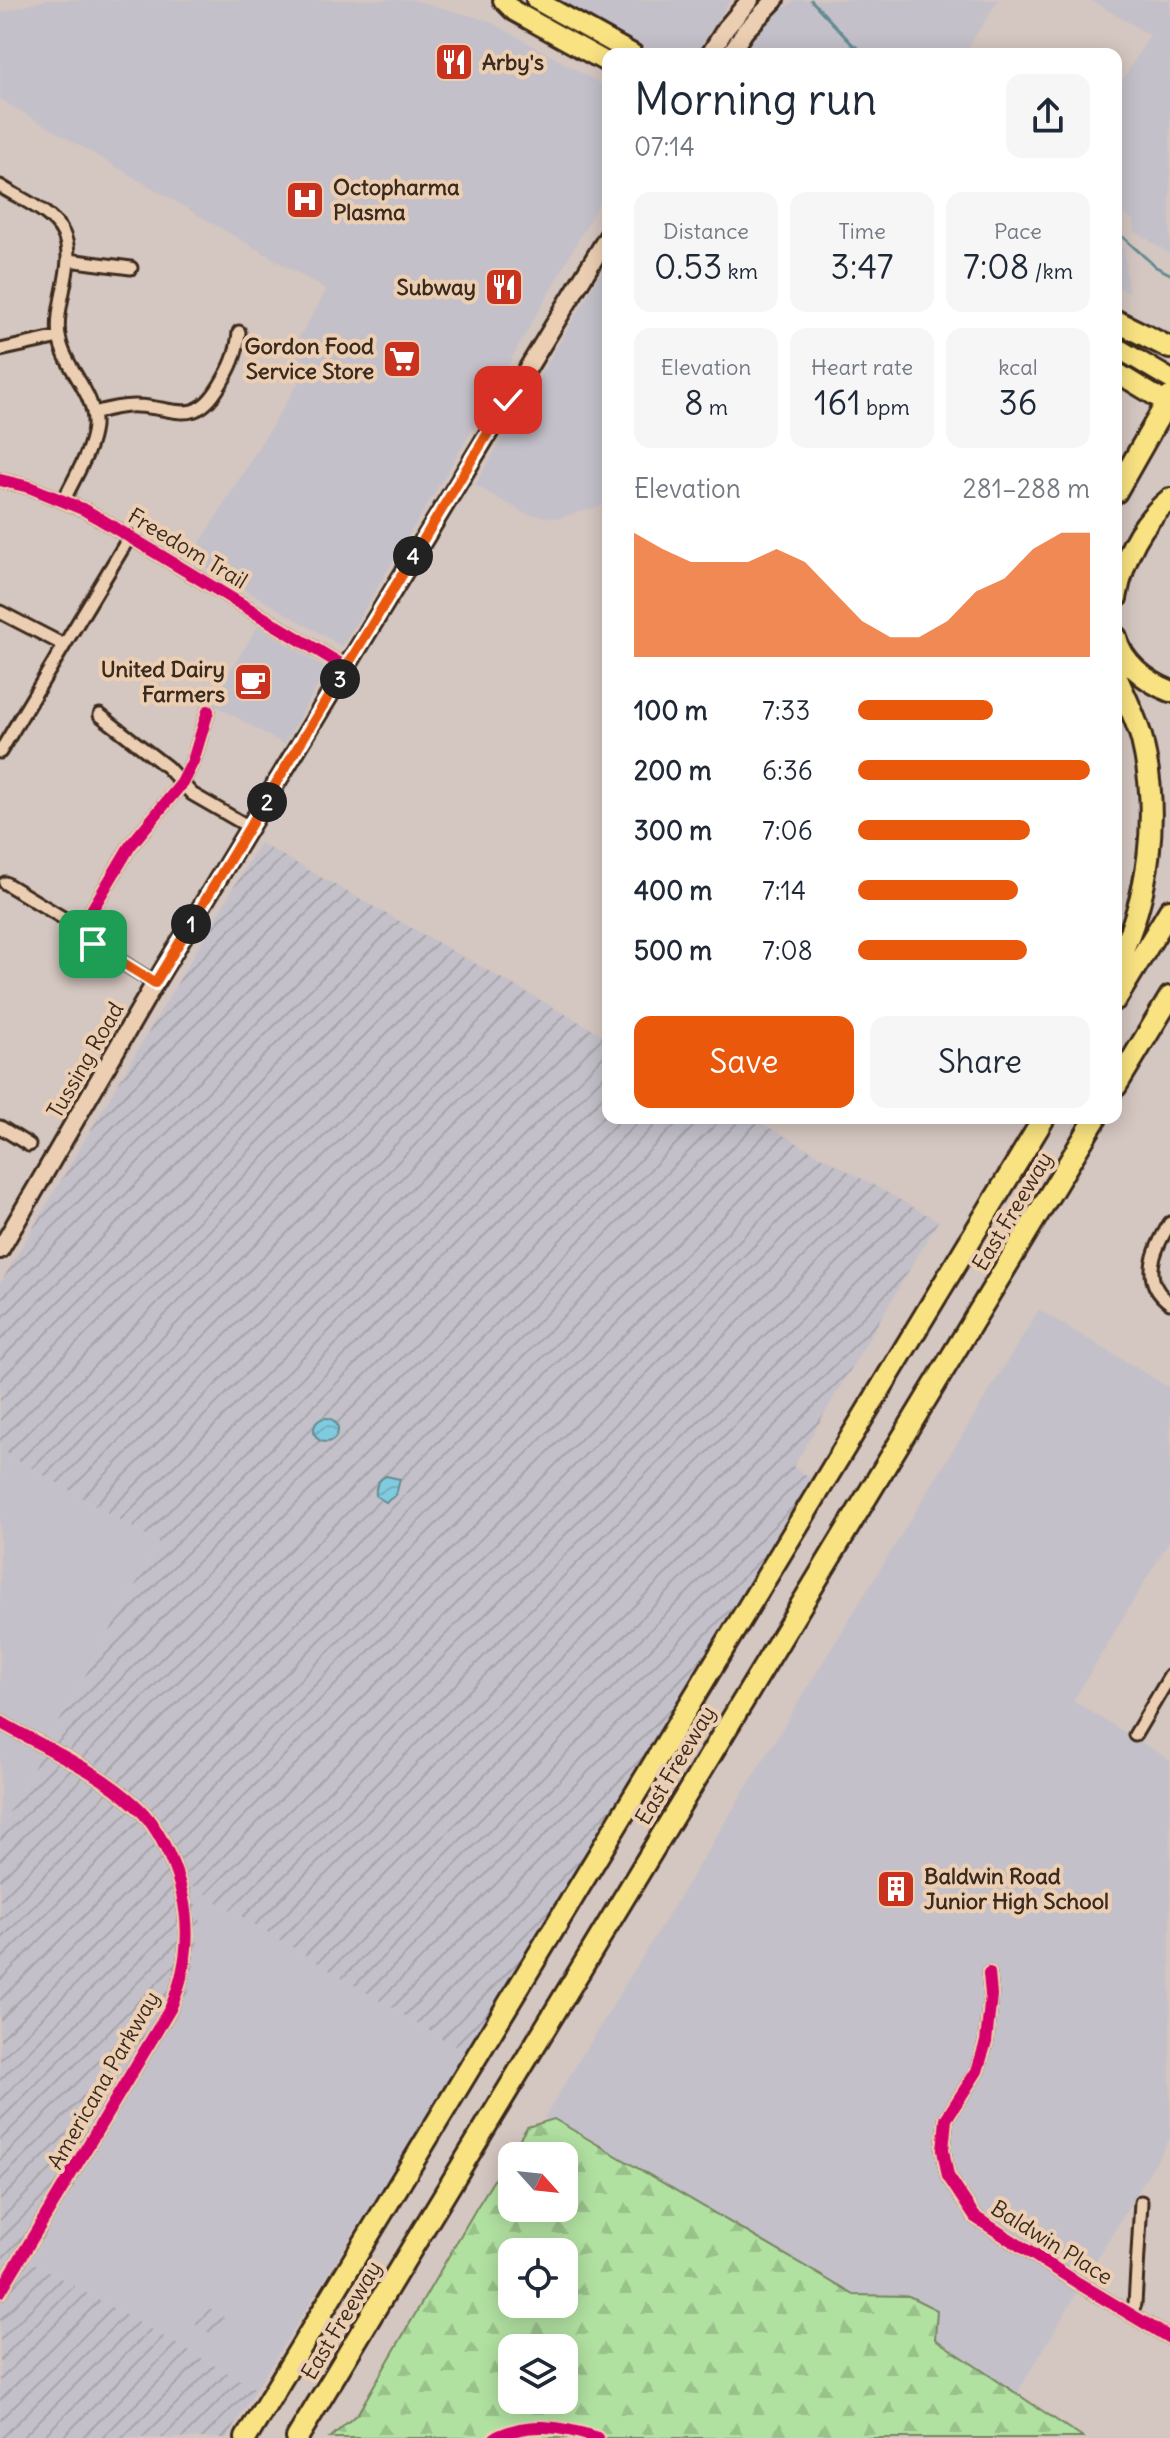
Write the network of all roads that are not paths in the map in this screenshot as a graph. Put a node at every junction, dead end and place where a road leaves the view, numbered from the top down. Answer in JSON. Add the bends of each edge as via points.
{"nodes":[{"id":1,"x":503,"y":0,"type":"edge"},
{"id":2,"x":536,"y":0,"type":"edge"},
{"id":3,"x":750,"y":0,"type":"edge"},
{"id":4,"x":775,"y":0,"type":"edge"},
{"id":5,"x":622,"y":48,"type":"edge"},
{"id":6,"x":714,"y":48,"type":"edge"},
{"id":7,"x":734,"y":48,"type":"edge"},
{"id":8,"x":602,"y":60,"type":"edge"},
{"id":9,"x":0,"y":186,"type":"edge"},
{"id":10,"x":602,"y":246,"type":"edge"},
{"id":11,"x":68,"y":260,"type":"junction"},
{"id":12,"x":131,"y":268,"type":"dead end"},
{"id":13,"x":1122,"y":324,"type":"edge"},
{"id":14,"x":239,"y":332,"type":"dead end"},
{"id":15,"x":59,"y":337,"type":"junction"},
{"id":16,"x":1170,"y":348,"type":"edge"},
{"id":17,"x":0,"y":350,"type":"edge"},
{"id":18,"x":1122,"y":351,"type":"edge"},
{"id":19,"x":1122,"y":375,"type":"edge"},
{"id":20,"x":1170,"y":379,"type":"edge"},
{"id":21,"x":1169,"y":401,"type":"edge"},
{"id":22,"x":195,"y":411,"type":"junction"},
{"id":23,"x":94,"y":413,"type":"junction"},
{"id":24,"x":199,"y":425,"type":"dead end"},
{"id":25,"x":0,"y":480,"type":"edge"},
{"id":26,"x":1122,"y":482,"type":"edge"},
{"id":27,"x":1170,"y":499,"type":"edge"},
{"id":28,"x":64,"y":500,"type":"junction"},
{"id":29,"x":130,"y":536,"type":"junction"},
{"id":30,"x":1122,"y":569,"type":"edge"},
{"id":31,"x":0,"y":612,"type":"edge"},
{"id":32,"x":64,"y":645,"type":"junction"},
{"id":33,"x":1122,"y":650,"type":"edge"},
{"id":34,"x":347,"y":668,"type":"junction"},
{"id":35,"x":1122,"y":691,"type":"edge"},
{"id":36,"x":1170,"y":691,"type":"edge"},
{"id":37,"x":208,"y":711,"type":"dead end"},
{"id":38,"x":100,"y":715,"type":"dead end"},
{"id":39,"x":0,"y":752,"type":"edge"},
{"id":40,"x":182,"y":783,"type":"junction"},
{"id":41,"x":251,"y":828,"type":"junction"},
{"id":42,"x":5,"y":883,"type":"dead end"},
{"id":43,"x":1170,"y":910,"type":"edge"},
{"id":44,"x":80,"y":930,"type":"junction"},
{"id":45,"x":1122,"y":948,"type":"edge"},
{"id":46,"x":155,"y":983,"type":"junction"},
{"id":47,"x":1122,"y":989,"type":"edge"},
{"id":48,"x":1170,"y":997,"type":"edge"},
{"id":49,"x":1122,"y":1076,"type":"edge"},
{"id":50,"x":1027,"y":1124,"type":"edge"},
{"id":51,"x":1040,"y":1124,"type":"edge"},
{"id":52,"x":1092,"y":1124,"type":"edge"},
{"id":53,"x":0,"y":1127,"type":"edge"},
{"id":54,"x":29,"y":1145,"type":"dead end"},
{"id":55,"x":1170,"y":1223,"type":"edge"},
{"id":56,"x":0,"y":1250,"type":"edge"},
{"id":57,"x":1170,"y":1303,"type":"edge"},
{"id":58,"x":881,"y":1386,"type":"junction"},
{"id":59,"x":1169,"y":1681,"type":"edge"},
{"id":60,"x":0,"y":1722,"type":"edge"},
{"id":61,"x":1135,"y":1735,"type":"dead end"},
{"id":62,"x":989,"y":1973,"type":"dead end"},
{"id":63,"x":1141,"y":2202,"type":"dead end"},
{"id":64,"x":0,"y":2292,"type":"edge"},
{"id":65,"x":1130,"y":2313,"type":"junction"},
{"id":66,"x":1170,"y":2338,"type":"edge"},
{"id":67,"x":246,"y":2438,"type":"edge"},
{"id":68,"x":297,"y":2438,"type":"edge"}],
"edges":[{"from":1,"to":8,"type":"main road"},
{"from":2,"to":5,"type":"main road"},
{"from":3,"to":6,"type":"main road"},
{"from":4,"to":7,"type":"main road"},
{"from":9,"to":11,"type":"street","via":[[54,220],[67,242]]},
{"from":10,"to":34,"type":"main road","name":"Tussing Road"},
{"from":11,"to":12,"type":"street"},
{"from":11,"to":15,"type":"street"},
{"from":13,"to":16,"type":"highway"},
{"from":14,"to":22,"type":"street","via":[[231,369],[210,400]]},
{"from":15,"to":17,"type":"street"},
{"from":15,"to":23,"type":"street"},
{"from":18,"to":20,"type":"main road"},
{"from":19,"to":21,"type":"main road"},
{"from":21,"to":26,"type":"highway"},
{"from":22,"to":23,"type":"street","via":[[140,406]]},
{"from":22,"to":24,"type":"street"},
{"from":23,"to":28,"type":"street","via":[[90,442]]},
{"from":25,"to":28,"type":"street","name":"Freedom Trail"},
{"from":27,"to":30,"type":"highway","via":[[1154,514]]},
{"from":28,"to":29,"type":"street","name":"Freedom Trail"},
{"from":29,"to":32,"type":"street"},
{"from":29,"to":34,"type":"street","name":"Freedom Trail"},
{"from":31,"to":32,"type":"street"},
{"from":32,"to":39,"type":"street"},
{"from":33,"to":36,"type":"highway","via":[[1137,671]]},
{"from":34,"to":41,"type":"main road","name":"Tussing Road"},
{"from":35,"to":45,"type":"highway","via":[[1141,737],[1152,805],[1140,898]]},
{"from":37,"to":40,"type":"street"},
{"from":38,"to":40,"type":"street"},
{"from":40,"to":41,"type":"street"},
{"from":40,"to":44,"type":"street","via":[[130,846]]},
{"from":41,"to":46,"type":"main road","name":"Tussing Road"},
{"from":42,"to":44,"type":"street"},
{"from":43,"to":47,"type":"highway"},
{"from":44,"to":46,"type":"street"},
{"from":46,"to":56,"type":"main road","name":"Tussing Road"},
{"from":48,"to":49,"type":"highway"},
{"from":50,"to":58,"type":"highway"},
{"from":51,"to":58,"type":"highway","name":"East Freeway"},
{"from":52,"to":68,"type":"highway","name":"East Freeway"},
{"from":53,"to":54,"type":"street"},
{"from":55,"to":57,"type":"street","via":[[1155,1248],[1151,1274]]},
{"from":58,"to":67,"type":"highway","name":"East Freeway"},
{"from":59,"to":61,"type":"street"},
{"from":60,"to":64,"type":"street","name":"Americana Parkway","via":[[138,1807],[174,1867],[188,1928],[183,1976],[170,2009]]},
{"from":62,"to":65,"type":"street","name":"Baldwin Place","via":[[986,2042],[977,2071],[946,2119],[943,2150],[948,2176],[975,2217]]},
{"from":63,"to":65,"type":"street","name":"Baldwin Place","via":[[1135,2304]]},
{"from":65,"to":66,"type":"street","name":"Baldwin Place"}]}
